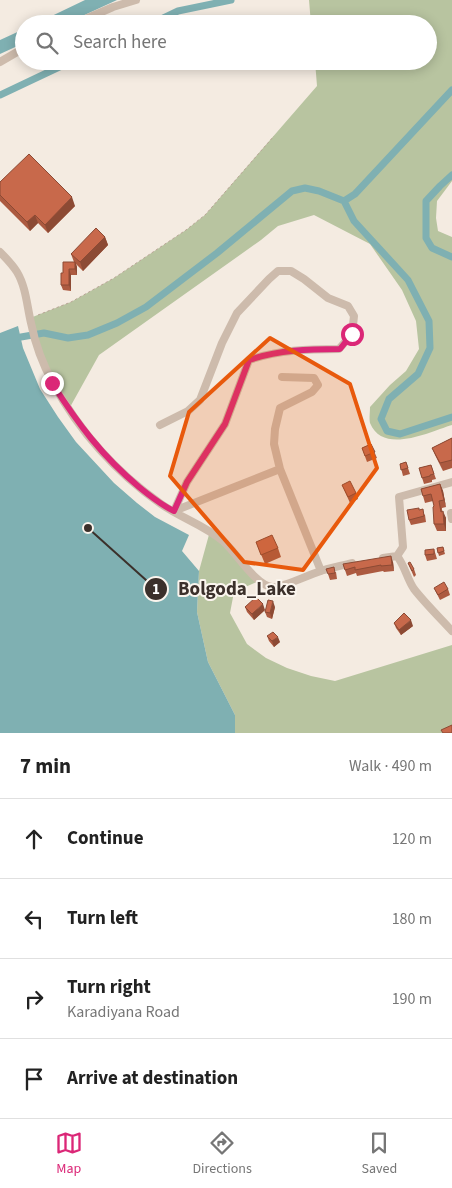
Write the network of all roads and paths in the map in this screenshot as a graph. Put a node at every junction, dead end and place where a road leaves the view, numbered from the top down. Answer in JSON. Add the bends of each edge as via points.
{"nodes":[{"id":1,"x":136,"y":0,"type":"edge"},
{"id":2,"x":95,"y":15,"type":"edge"},
{"id":3,"x":15,"y":53,"type":"edge"},
{"id":4,"x":0,"y":62,"type":"edge"},
{"id":5,"x":274,"y":136,"type":"dead end"},
{"id":6,"x":0,"y":252,"type":"edge"},
{"id":7,"x":30,"y":321,"type":"junction"},
{"id":8,"x":282,"y":377,"type":"dead end"},
{"id":9,"x":160,"y":424,"type":"dead end"},
{"id":10,"x":280,"y":469,"type":"junction"},
{"id":11,"x":452,"y":482,"type":"edge"},
{"id":12,"x":174,"y":511,"type":"junction"},
{"id":13,"x":397,"y":556,"type":"junction"},
{"id":14,"x":371,"y":560,"type":"edge"},
{"id":15,"x":362,"y":561,"type":"edge"},
{"id":16,"x":321,"y":571,"type":"junction"},
{"id":17,"x":452,"y":631,"type":"edge"}],
"edges":[{"from":1,"to":2,"type":"street"},
{"from":3,"to":4,"type":"street"},
{"from":5,"to":7,"type":"path","via":[[205,216],[114,278]]},
{"from":6,"to":7,"type":"street","via":[[20,278]]},
{"from":7,"to":12,"type":"street","via":[[52,383],[86,434],[123,474]]},
{"from":8,"to":10,"type":"street","via":[[314,378],[318,385],[312,392],[280,408],[274,444]]},
{"from":9,"to":12,"type":"street","via":[[188,411],[200,400],[237,313],[278,271],[291,271],[298,275],[328,298],[348,306],[354,316],[352,334],[340,349],[302,350],[249,360],[225,424],[187,482]]},
{"from":10,"to":12,"type":"street"},
{"from":10,"to":16,"type":"street"},
{"from":11,"to":13,"type":"street","via":[[399,497],[403,547]]},
{"from":12,"to":16,"type":"street","via":[[225,542],[265,585],[281,586]]},
{"from":13,"to":14,"type":"street"},
{"from":13,"to":17,"type":"street","via":[[414,588]]},
{"from":15,"to":16,"type":"street"}]}
